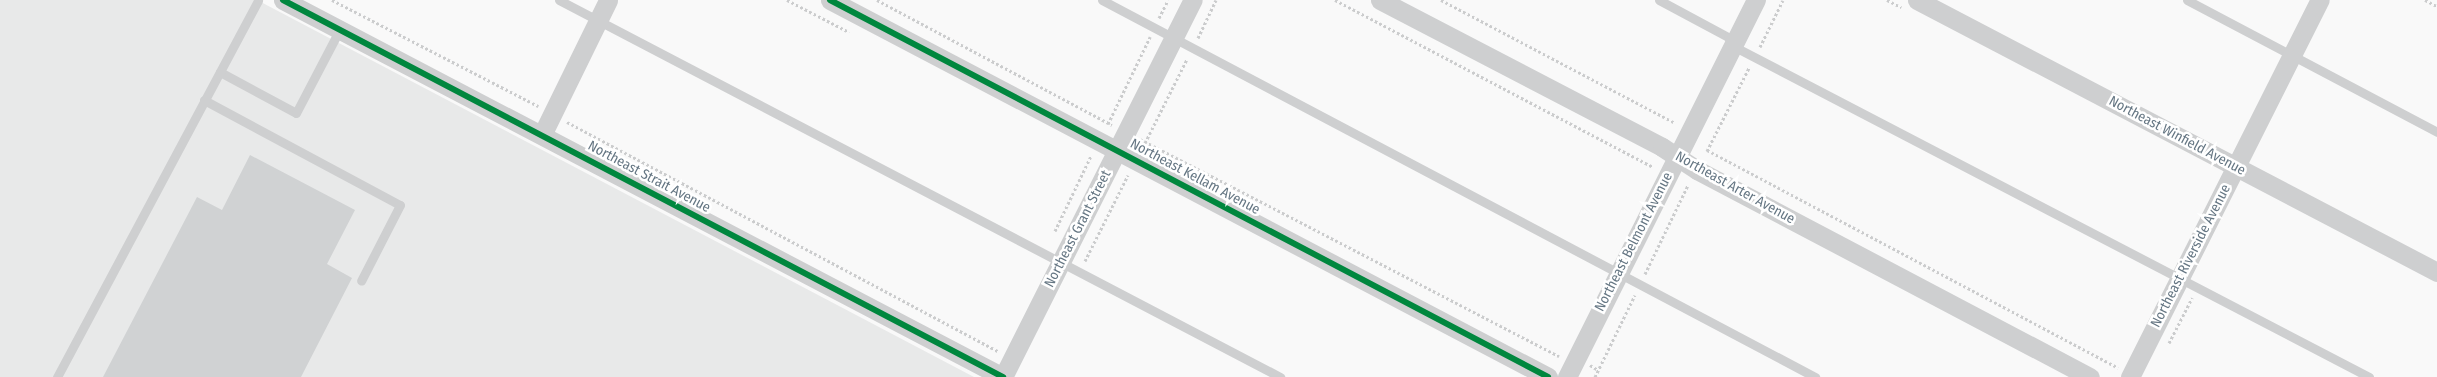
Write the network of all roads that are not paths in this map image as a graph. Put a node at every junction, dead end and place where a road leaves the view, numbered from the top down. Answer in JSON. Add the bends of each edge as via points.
{"nodes":[{"id":1,"x":258,"y":0,"type":"edge"},
{"id":2,"x":283,"y":0,"type":"edge"},
{"id":3,"x":559,"y":0,"type":"edge"},
{"id":4,"x":608,"y":0,"type":"edge"},
{"id":5,"x":830,"y":0,"type":"edge"},
{"id":6,"x":1102,"y":0,"type":"edge"},
{"id":7,"x":1193,"y":0,"type":"edge"},
{"id":8,"x":1380,"y":0,"type":"edge"},
{"id":9,"x":1659,"y":0,"type":"edge"},
{"id":10,"x":1756,"y":0,"type":"edge"},
{"id":11,"x":1917,"y":0,"type":"edge"},
{"id":12,"x":2187,"y":0,"type":"edge"},
{"id":13,"x":2320,"y":0,"type":"edge"},
{"id":14,"x":598,"y":20,"type":"junction"},
{"id":15,"x":340,"y":30,"type":"junction"},
{"id":16,"x":1174,"y":37,"type":"junction"},
{"id":17,"x":1733,"y":46,"type":"junction"},
{"id":18,"x":2292,"y":55,"type":"junction"},
{"id":19,"x":220,"y":72,"type":"junction"},
{"id":20,"x":204,"y":100,"type":"junction"},
{"id":21,"x":2437,"y":132,"type":"edge"},
{"id":22,"x":542,"y":135,"type":"junction"},
{"id":23,"x":1117,"y":150,"type":"junction"},
{"id":24,"x":1677,"y":157,"type":"junction"},
{"id":25,"x":2236,"y":167,"type":"junction"},
{"id":26,"x":1060,"y":263,"type":"junction"},
{"id":27,"x":2437,"y":272,"type":"edge"},
{"id":28,"x":1619,"y":273,"type":"junction"},
{"id":29,"x":2180,"y":278,"type":"junction"},
{"id":30,"x":361,"y":281,"type":"dead end"},
{"id":31,"x":2131,"y":376,"type":"edge"},
{"id":32,"x":57,"y":377,"type":"edge"},
{"id":33,"x":1003,"y":377,"type":"edge"},
{"id":34,"x":1280,"y":377,"type":"edge"},
{"id":35,"x":1548,"y":377,"type":"edge"},
{"id":36,"x":1567,"y":377,"type":"edge"},
{"id":37,"x":1815,"y":377,"type":"edge"},
{"id":38,"x":2090,"y":377,"type":"edge"},
{"id":39,"x":2369,"y":377,"type":"edge"}],
"edges":[{"from":1,"to":19,"type":"lane"},
{"from":2,"to":15,"type":"street","name":"Northeast Strait Avenue"},
{"from":3,"to":14,"type":"lane"},
{"from":4,"to":14,"type":"street"},
{"from":5,"to":23,"type":"street","name":"Northeast Kellam Avenue"},
{"from":6,"to":16,"type":"lane"},
{"from":7,"to":16,"type":"street","name":"Northeast Grant Street"},
{"from":8,"to":24,"type":"street","name":"Northeast Arter Avenue"},
{"from":9,"to":17,"type":"lane","via":[[1728,37]]},
{"from":10,"to":17,"type":"street","name":"Northeast Belmont Avenue"},
{"from":11,"to":25,"type":"street","name":"Northeast Winfield Avenue"},
{"from":12,"to":18,"type":"lane"},
{"from":13,"to":18,"type":"street","name":"Northeast Riverside Avenue"},
{"from":14,"to":22,"type":"street"},
{"from":14,"to":26,"type":"lane"},
{"from":15,"to":19,"type":"lane","via":[[296,113]]},
{"from":15,"to":22,"type":"street","name":"Northeast Strait Avenue"},
{"from":16,"to":23,"type":"street","name":"Northeast Grant Street"},
{"from":16,"to":28,"type":"lane"},
{"from":17,"to":24,"type":"street","name":"Northeast Belmont Avenue"},
{"from":17,"to":29,"type":"lane"},
{"from":18,"to":21,"type":"lane"},
{"from":18,"to":25,"type":"street","name":"Northeast Riverside Avenue"},
{"from":19,"to":20,"type":"lane"},
{"from":20,"to":30,"type":"lane","via":[[400,205]]},
{"from":20,"to":32,"type":"lane"},
{"from":22,"to":33,"type":"street","name":"Northeast Strait Avenue"},
{"from":23,"to":26,"type":"street","name":"Northeast Grant Street"},
{"from":23,"to":35,"type":"street","name":"Northeast Kellam Avenue"},
{"from":24,"to":28,"type":"street","name":"Northeast Belmont Avenue"},
{"from":24,"to":38,"type":"street","name":"Northeast Arter Avenue"},
{"from":25,"to":27,"type":"street","name":"Northeast Winfield Avenue"},
{"from":25,"to":29,"type":"street","name":"Northeast Riverside Avenue"},
{"from":26,"to":33,"type":"street","name":"Northeast Grant Street"},
{"from":26,"to":34,"type":"lane"},
{"from":28,"to":36,"type":"street","name":"Northeast Belmont Avenue"},
{"from":28,"to":37,"type":"lane"},
{"from":29,"to":31,"type":"street","name":"Northeast Riverside Avenue"},
{"from":29,"to":39,"type":"lane"}]}
